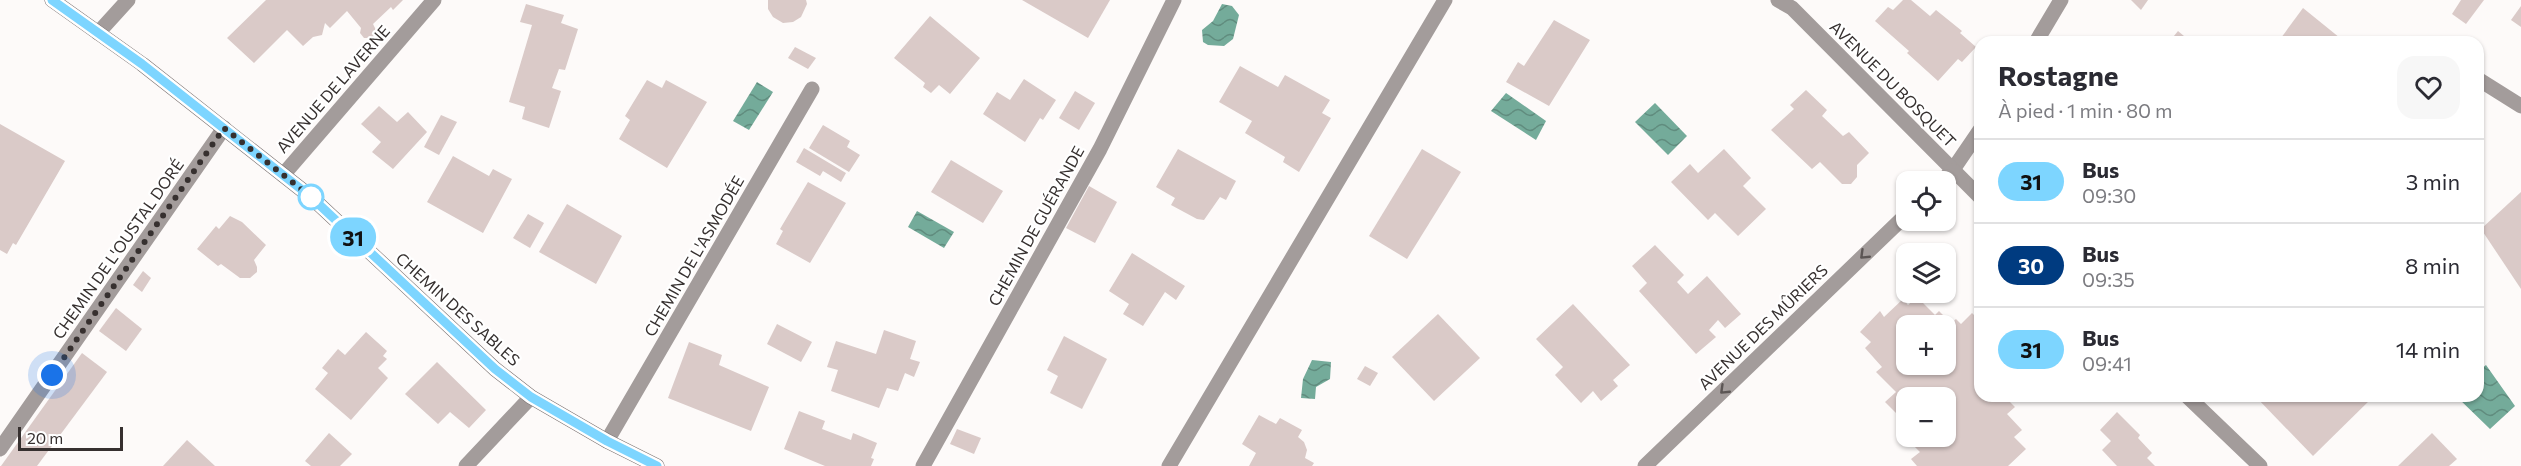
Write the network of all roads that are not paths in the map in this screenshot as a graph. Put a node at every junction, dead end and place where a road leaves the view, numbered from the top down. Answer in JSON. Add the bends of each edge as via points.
{"nodes":[{"id":1,"x":52,"y":0,"type":"edge"},
{"id":2,"x":128,"y":0,"type":"edge"},
{"id":3,"x":434,"y":0,"type":"edge"},
{"id":4,"x":1174,"y":0,"type":"edge"},
{"id":5,"x":1445,"y":0,"type":"edge"},
{"id":6,"x":1778,"y":0,"type":"edge"},
{"id":7,"x":2061,"y":0,"type":"edge"},
{"id":8,"x":98,"y":33,"type":"junction"},
{"id":9,"x":2040,"y":36,"type":"edge"},
{"id":10,"x":2484,"y":83,"type":"edge"},
{"id":11,"x":812,"y":89,"type":"dead end"},
{"id":12,"x":2521,"y":106,"type":"edge"},
{"id":13,"x":224,"y":128,"type":"junction"},
{"id":14,"x":1974,"y":138,"type":"edge"},
{"id":15,"x":1942,"y":171,"type":"edge"},
{"id":16,"x":1951,"y":171,"type":"edge"},
{"id":17,"x":283,"y":175,"type":"junction"},
{"id":18,"x":1956,"y":182,"type":"edge"},
{"id":19,"x":1974,"y":193,"type":"edge"},
{"id":20,"x":1896,"y":225,"type":"edge"},
{"id":21,"x":531,"y":397,"type":"junction"},
{"id":22,"x":2193,"y":402,"type":"edge"},
{"id":23,"x":607,"y":441,"type":"junction"},
{"id":24,"x":0,"y":449,"type":"edge"},
{"id":25,"x":466,"y":466,"type":"edge"},
{"id":26,"x":657,"y":466,"type":"edge"},
{"id":27,"x":923,"y":466,"type":"edge"},
{"id":28,"x":1169,"y":466,"type":"edge"},
{"id":29,"x":1645,"y":466,"type":"edge"},
{"id":30,"x":2260,"y":466,"type":"edge"}],
"edges":[{"from":1,"to":8,"type":"street","name":"CHEMIN DES SABLES"},
{"from":2,"to":8,"type":"street"},
{"from":3,"to":17,"type":"street","name":"AVENUE DE LAVERNE"},
{"from":4,"to":27,"type":"street","name":"CHEMIN DE GUÉRANDE","via":[[1100,149]]},
{"from":5,"to":28,"type":"street"},
{"from":6,"to":15,"type":"street","name":"AVENUE DU BOSQUET","via":[[1792,8]]},
{"from":7,"to":9,"type":"street"},
{"from":8,"to":13,"type":"street","name":"CHEMIN DES SABLES"},
{"from":10,"to":12,"type":"street"},
{"from":11,"to":23,"type":"street","name":"CHEMIN DE L'ASMODÉE"},
{"from":13,"to":17,"type":"street","name":"CHEMIN DES SABLES"},
{"from":13,"to":24,"type":"street","name":"CHEMIN DE L'OUSTAL DORÉ"},
{"from":14,"to":16,"type":"street"},
{"from":17,"to":21,"type":"street","name":"CHEMIN DES SABLES","via":[[495,369]]},
{"from":18,"to":19,"type":"street","name":"AVENUE DU BOSQUET"},
{"from":20,"to":29,"type":"street","name":"AVENUE DES MÛRIERS","one_way":true},
{"from":21,"to":23,"type":"street","name":"CHEMIN DES SABLES"},
{"from":21,"to":25,"type":"street"},
{"from":22,"to":30,"type":"street"},
{"from":23,"to":26,"type":"street","name":"CHEMIN DES SABLES"}]}
